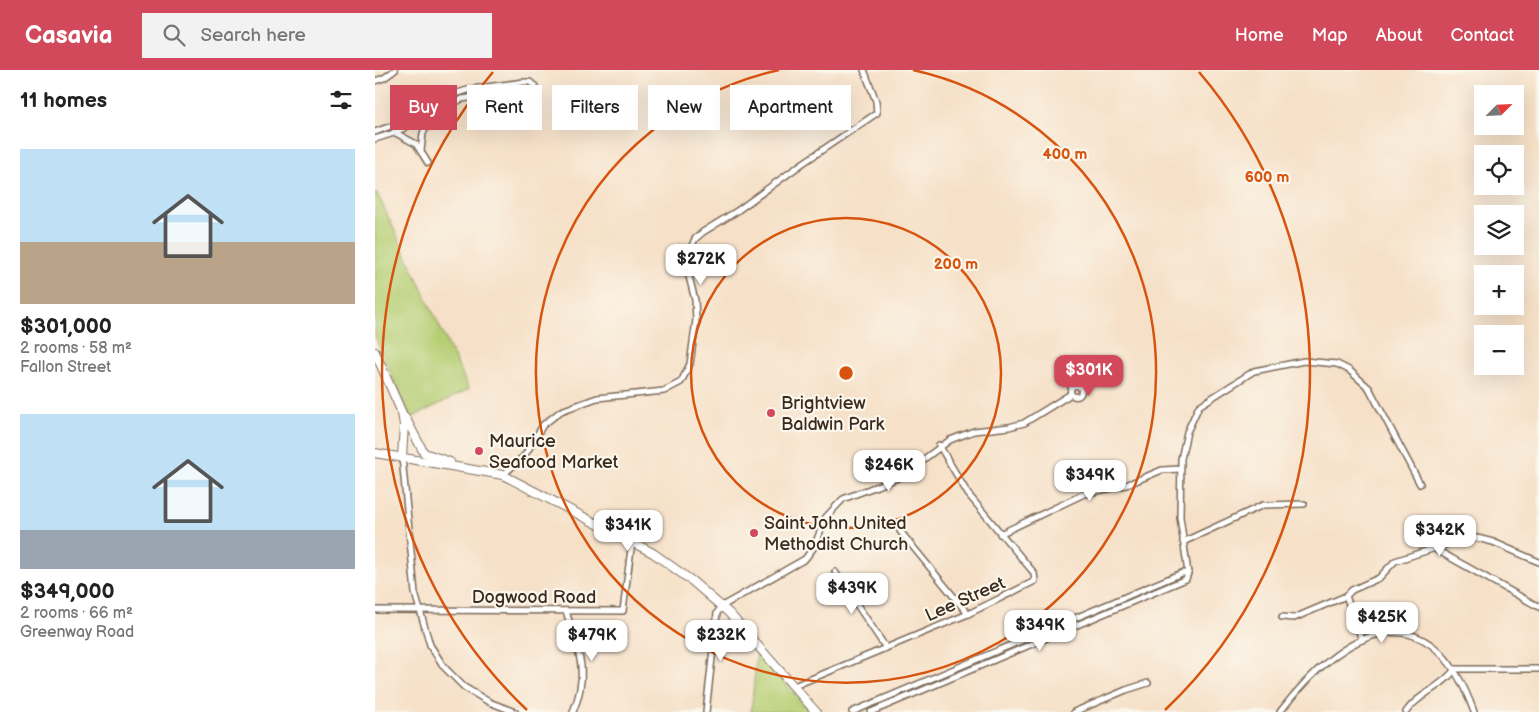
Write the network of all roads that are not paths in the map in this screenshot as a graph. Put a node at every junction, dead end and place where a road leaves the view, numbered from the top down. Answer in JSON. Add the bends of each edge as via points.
{"nodes":[{"id":1,"x":395,"y":70,"type":"edge"},
{"id":2,"x":864,"y":70,"type":"edge"},
{"id":3,"x":375,"y":81,"type":"edge"},
{"id":4,"x":457,"y":95,"type":"edge"},
{"id":5,"x":457,"y":100,"type":"edge"},
{"id":6,"x":390,"y":128,"type":"edge"},
{"id":7,"x":393,"y":130,"type":"edge"},
{"id":8,"x":400,"y":130,"type":"edge"},
{"id":9,"x":425,"y":130,"type":"edge"},
{"id":10,"x":375,"y":132,"type":"edge"},
{"id":11,"x":394,"y":133,"type":"junction"},
{"id":12,"x":375,"y":140,"type":"edge"},
{"id":13,"x":421,"y":151,"type":"junction"},
{"id":14,"x":428,"y":163,"type":"dead end"},
{"id":15,"x":375,"y":352,"type":"edge"},
{"id":16,"x":1071,"y":394,"type":"dead end"},
{"id":17,"x":400,"y":407,"type":"junction"},
{"id":18,"x":939,"y":446,"type":"junction"},
{"id":19,"x":375,"y":452,"type":"edge"},
{"id":20,"x":402,"y":457,"type":"junction"},
{"id":21,"x":471,"y":469,"type":"junction"},
{"id":22,"x":1181,"y":469,"type":"junction"},
{"id":23,"x":503,"y":475,"type":"junction"},
{"id":24,"x":1420,"y":484,"type":"dead end"},
{"id":25,"x":1303,"y":504,"type":"dead end"},
{"id":26,"x":900,"y":530,"type":"dead end"},
{"id":27,"x":1000,"y":534,"type":"junction"},
{"id":28,"x":631,"y":541,"type":"junction"},
{"id":29,"x":1183,"y":542,"type":"junction"},
{"id":30,"x":1435,"y":549,"type":"junction"},
{"id":31,"x":1539,"y":562,"type":"edge"},
{"id":32,"x":835,"y":572,"type":"dead end"},
{"id":33,"x":1188,"y":573,"type":"junction"},
{"id":34,"x":1346,"y":596,"type":"junction"},
{"id":35,"x":722,"y":606,"type":"junction"},
{"id":36,"x":1539,"y":607,"type":"edge"},
{"id":37,"x":375,"y":610,"type":"edge"},
{"id":38,"x":420,"y":610,"type":"junction"},
{"id":39,"x":566,"y":611,"type":"junction"},
{"id":40,"x":968,"y":614,"type":"junction"},
{"id":41,"x":1282,"y":617,"type":"dead end"},
{"id":42,"x":1362,"y":640,"type":"junction"},
{"id":43,"x":886,"y":648,"type":"junction"},
{"id":44,"x":1455,"y":668,"type":"junction"},
{"id":45,"x":1539,"y":669,"type":"edge"},
{"id":46,"x":1148,"y":683,"type":"dead end"},
{"id":47,"x":793,"y":686,"type":"junction"},
{"id":48,"x":515,"y":712,"type":"edge"},
{"id":49,"x":573,"y":712,"type":"edge"},
{"id":50,"x":706,"y":712,"type":"edge"},
{"id":51,"x":816,"y":712,"type":"edge"},
{"id":52,"x":852,"y":712,"type":"edge"},
{"id":53,"x":871,"y":712,"type":"edge"},
{"id":54,"x":1074,"y":712,"type":"edge"},
{"id":55,"x":1280,"y":712,"type":"edge"},
{"id":56,"x":1406,"y":712,"type":"edge"},
{"id":57,"x":1474,"y":712,"type":"edge"}],
"edges":[{"from":1,"to":3,"type":"street"},
{"from":2,"to":23,"type":"street","via":[[876,100],[877,113],[695,239],[686,264],[695,300],[696,320],[685,377],[663,391],[597,398],[561,411],[543,425],[525,454]]},
{"from":4,"to":5,"type":"street","via":[[524,82],[535,86],[533,91]]},
{"from":6,"to":10,"type":"street"},
{"from":7,"to":11,"type":"street"},
{"from":8,"to":11,"type":"street"},
{"from":9,"to":13,"type":"street"},
{"from":11,"to":12,"type":"street"},
{"from":11,"to":13,"type":"street","via":[[411,141]]},
{"from":13,"to":14,"type":"street"},
{"from":15,"to":17,"type":"main road"},
{"from":16,"to":18,"type":"street","via":[[1024,423],[969,432]]},
{"from":17,"to":20,"type":"main road","via":[[404,425]]},
{"from":17,"to":21,"type":"main road","via":[[424,453]]},
{"from":18,"to":27,"type":"street","via":[[961,485]]},
{"from":18,"to":35,"type":"street","via":[[902,475],[840,501],[826,517],[814,547],[805,559]]},
{"from":19,"to":20,"type":"main road"},
{"from":20,"to":21,"type":"main road"},
{"from":20,"to":38,"type":"street","via":[[412,568]]},
{"from":21,"to":23,"type":"main road"},
{"from":22,"to":24,"type":"street","via":[[1182,449],[1199,406],[1254,371],[1281,364],[1321,362],[1349,370],[1369,388]]},
{"from":22,"to":27,"type":"street","via":[[1162,470],[1126,485],[1085,494]]},
{"from":22,"to":29,"type":"street"},
{"from":23,"to":28,"type":"main road"},
{"from":25,"to":29,"type":"street","via":[[1263,504]]},
{"from":26,"to":40,"type":"street"},
{"from":27,"to":40,"type":"street","name":"Lee Street","via":[[1034,573],[1035,580]]},
{"from":28,"to":35,"type":"main road","via":[[678,570]]},
{"from":28,"to":39,"type":"street","name":"Dogwood Road","via":[[623,611]]},
{"from":29,"to":33,"type":"street"},
{"from":30,"to":31,"type":"street","via":[[1463,539],[1477,538],[1502,544]]},
{"from":30,"to":34,"type":"street","via":[[1395,561],[1379,578]]},
{"from":30,"to":36,"type":"street"},
{"from":32,"to":43,"type":"street"},
{"from":33,"to":52,"type":"street","via":[[1135,592]]},
{"from":33,"to":53,"type":"street","via":[[1186,579]]},
{"from":34,"to":41,"type":"street","via":[[1294,618]]},
{"from":34,"to":42,"type":"street"},
{"from":35,"to":47,"type":"main road"},
{"from":35,"to":50,"type":"street","via":[[717,614]]},
{"from":37,"to":38,"type":"street","name":"Dogwood Road"},
{"from":38,"to":39,"type":"street","name":"Dogwood Road"},
{"from":38,"to":48,"type":"street","via":[[430,645],[448,672],[475,694]]},
{"from":39,"to":49,"type":"street","via":[[583,671]]},
{"from":40,"to":43,"type":"street","name":"Lee Street"},
{"from":42,"to":44,"type":"street","via":[[1384,633],[1415,635],[1437,648]]},
{"from":42,"to":55,"type":"street","via":[[1319,669]]},
{"from":43,"to":47,"type":"street","name":"Lee Street"},
{"from":44,"to":45,"type":"street"},
{"from":44,"to":56,"type":"street","via":[[1450,676],[1419,698]]},
{"from":44,"to":57,"type":"street"},
{"from":46,"to":54,"type":"street"},
{"from":47,"to":51,"type":"main road"}]}
